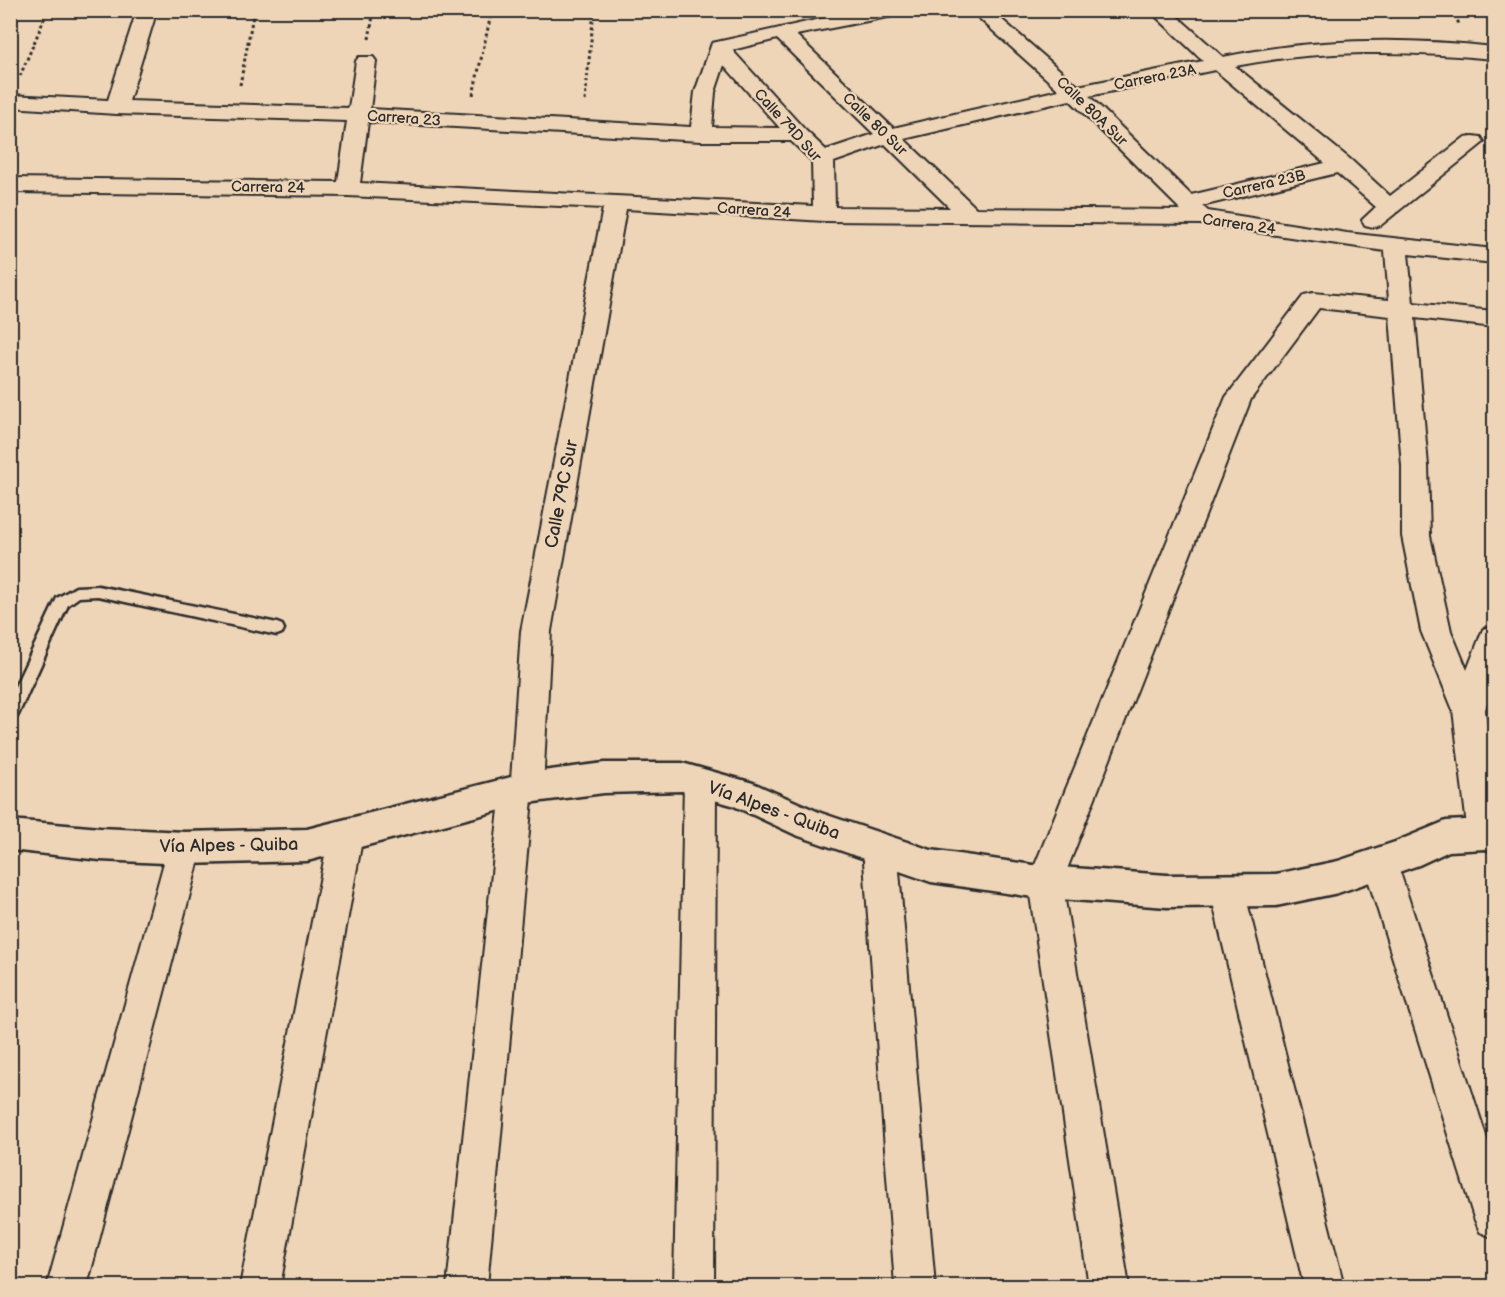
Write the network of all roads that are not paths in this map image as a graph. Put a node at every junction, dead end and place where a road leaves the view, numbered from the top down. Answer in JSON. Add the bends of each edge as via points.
{"nodes":[{"id":1,"x":147,"y":10,"type":"edge"},
{"id":2,"x":893,"y":10,"type":"edge"},
{"id":3,"x":979,"y":10,"type":"edge"},
{"id":4,"x":1158,"y":10,"type":"edge"},
{"id":5,"x":781,"y":32,"type":"junction"},
{"id":6,"x":719,"y":47,"type":"junction"},
{"id":7,"x":1494,"y":53,"type":"edge"},
{"id":8,"x":366,"y":61,"type":"dead end"},
{"id":9,"x":1218,"y":65,"type":"junction"},
{"id":10,"x":1074,"y":93,"type":"junction"},
{"id":11,"x":10,"y":101,"type":"edge"},
{"id":12,"x":116,"y":108,"type":"junction"},
{"id":13,"x":358,"y":115,"type":"junction"},
{"id":14,"x":701,"y":135,"type":"junction"},
{"id":15,"x":797,"y":135,"type":"junction"},
{"id":16,"x":887,"y":136,"type":"junction"},
{"id":17,"x":1473,"y":141,"type":"dead end"},
{"id":18,"x":823,"y":159,"type":"junction"},
{"id":19,"x":1343,"y":165,"type":"junction"},
{"id":20,"x":10,"y":185,"type":"edge"},
{"id":21,"x":348,"y":189,"type":"junction"},
{"id":22,"x":616,"y":202,"type":"junction"},
{"id":23,"x":1389,"y":207,"type":"junction"},
{"id":24,"x":1193,"y":210,"type":"junction"},
{"id":25,"x":824,"y":214,"type":"junction"},
{"id":26,"x":970,"y":215,"type":"junction"},
{"id":27,"x":1347,"y":240,"type":"junction"},
{"id":28,"x":1396,"y":245,"type":"junction"},
{"id":29,"x":1494,"y":256,"type":"edge"},
{"id":30,"x":1402,"y":309,"type":"junction"},
{"id":31,"x":1494,"y":318,"type":"edge"},
{"id":32,"x":277,"y":629,"type":"dead end"},
{"id":33,"x":1494,"y":637,"type":"edge"},
{"id":34,"x":1469,"y":710,"type":"junction"},
{"id":35,"x":10,"y":715,"type":"edge"},
{"id":36,"x":700,"y":782,"type":"junction"},
{"id":37,"x":522,"y":790,"type":"junction"},
{"id":38,"x":10,"y":835,"type":"edge"},
{"id":39,"x":346,"y":835,"type":"junction"},
{"id":40,"x":1490,"y":835,"type":"edge"},
{"id":41,"x":185,"y":848,"type":"junction"},
{"id":42,"x":880,"y":848,"type":"junction"},
{"id":43,"x":1380,"y":863,"type":"junction"},
{"id":44,"x":1045,"y":882,"type":"junction"},
{"id":45,"x":1227,"y":890,"type":"junction"},
{"id":46,"x":1494,"y":1218,"type":"edge"},
{"id":47,"x":67,"y":1287,"type":"edge"},
{"id":48,"x":260,"y":1287,"type":"edge"},
{"id":49,"x":467,"y":1287,"type":"edge"},
{"id":50,"x":694,"y":1287,"type":"edge"},
{"id":51,"x":915,"y":1287,"type":"edge"},
{"id":52,"x":1108,"y":1287,"type":"edge"},
{"id":53,"x":1324,"y":1287,"type":"edge"}],
"edges":[{"from":1,"to":12,"type":"street"},
{"from":2,"to":5,"type":"street"},
{"from":3,"to":10,"type":"street","name":"Calle 80A Sur"},
{"from":4,"to":9,"type":"street"},
{"from":5,"to":6,"type":"street"},
{"from":5,"to":16,"type":"street","name":"Calle 80 Sur"},
{"from":6,"to":14,"type":"street","via":[[705,92]]},
{"from":6,"to":15,"type":"street","name":"Calle 79D Sur"},
{"from":7,"to":9,"type":"street","name":"Carrera 23A","via":[[1358,46],[1275,52]]},
{"from":8,"to":13,"type":"street"},
{"from":9,"to":10,"type":"street","name":"Carrera 23A"},
{"from":9,"to":19,"type":"street"},
{"from":10,"to":16,"type":"street","name":"Carrera 23A"},
{"from":10,"to":24,"type":"street","name":"Calle 80A Sur"},
{"from":11,"to":12,"type":"street","name":"Carrera 23"},
{"from":12,"to":13,"type":"street","name":"Carrera 23"},
{"from":13,"to":14,"type":"street","name":"Carrera 23"},
{"from":13,"to":21,"type":"street"},
{"from":14,"to":15,"type":"street","name":"Carrera 23"},
{"from":15,"to":18,"type":"street","name":"Calle 79D Sur"},
{"from":16,"to":18,"type":"street","name":"Carrera 23A"},
{"from":16,"to":26,"type":"street","name":"Calle 80 Sur"},
{"from":17,"to":23,"type":"street"},
{"from":18,"to":25,"type":"street","name":"Calle 79D Sur"},
{"from":19,"to":23,"type":"street"},
{"from":19,"to":24,"type":"street","name":"Carrera 23B"},
{"from":20,"to":21,"type":"street","name":"Carrera 24"},
{"from":21,"to":22,"type":"street","name":"Carrera 24"},
{"from":22,"to":25,"type":"street","name":"Carrera 24"},
{"from":22,"to":37,"type":"street","name":"Calle 79C Sur","via":[[536,631]]},
{"from":23,"to":27,"type":"street"},
{"from":24,"to":26,"type":"street","name":"Carrera 24"},
{"from":24,"to":27,"type":"street","name":"Carrera 24"},
{"from":25,"to":26,"type":"street","name":"Carrera 24"},
{"from":27,"to":28,"type":"street","name":"Carrera 24"},
{"from":28,"to":29,"type":"street","name":"Carrera 24"},
{"from":28,"to":30,"type":"street"},
{"from":30,"to":31,"type":"street"},
{"from":30,"to":34,"type":"street","via":[[1415,466],[1416,536],[1436,631]]},
{"from":30,"to":44,"type":"street","via":[[1313,300],[1239,397]]},
{"from":32,"to":35,"type":"lane","via":[[98,591],[76,592],[62,602]]},
{"from":33,"to":34,"type":"street"},
{"from":34,"to":40,"type":"street"},
{"from":36,"to":37,"type":"street","name":"Vía Alpes - Quiba","via":[[681,777],[604,778]]},
{"from":36,"to":42,"type":"street","name":"Vía Alpes - Quiba","via":[[740,793],[809,824]]},
{"from":36,"to":50,"type":"street"},
{"from":37,"to":39,"type":"street","name":"Vía Alpes - Quiba"},
{"from":37,"to":49,"type":"street","name":"Calle 79C Sur"},
{"from":38,"to":41,"type":"street","name":"Vía Alpes - Quiba"},
{"from":39,"to":41,"type":"street","name":"Vía Alpes - Quiba","via":[[307,845]]},
{"from":39,"to":48,"type":"street"},
{"from":40,"to":43,"type":"street","name":"Vía Alpes - Quiba","via":[[1446,836]]},
{"from":41,"to":47,"type":"street"},
{"from":42,"to":44,"type":"street","name":"Vía Alpes - Quiba","via":[[931,866]]},
{"from":42,"to":51,"type":"street"},
{"from":43,"to":45,"type":"street","name":"Vía Alpes - Quiba","via":[[1338,878],[1276,890]]},
{"from":43,"to":46,"type":"street"},
{"from":44,"to":45,"type":"street","name":"Vía Alpes - Quiba","via":[[1167,891]]},
{"from":44,"to":52,"type":"street"},
{"from":45,"to":53,"type":"street"}]}
